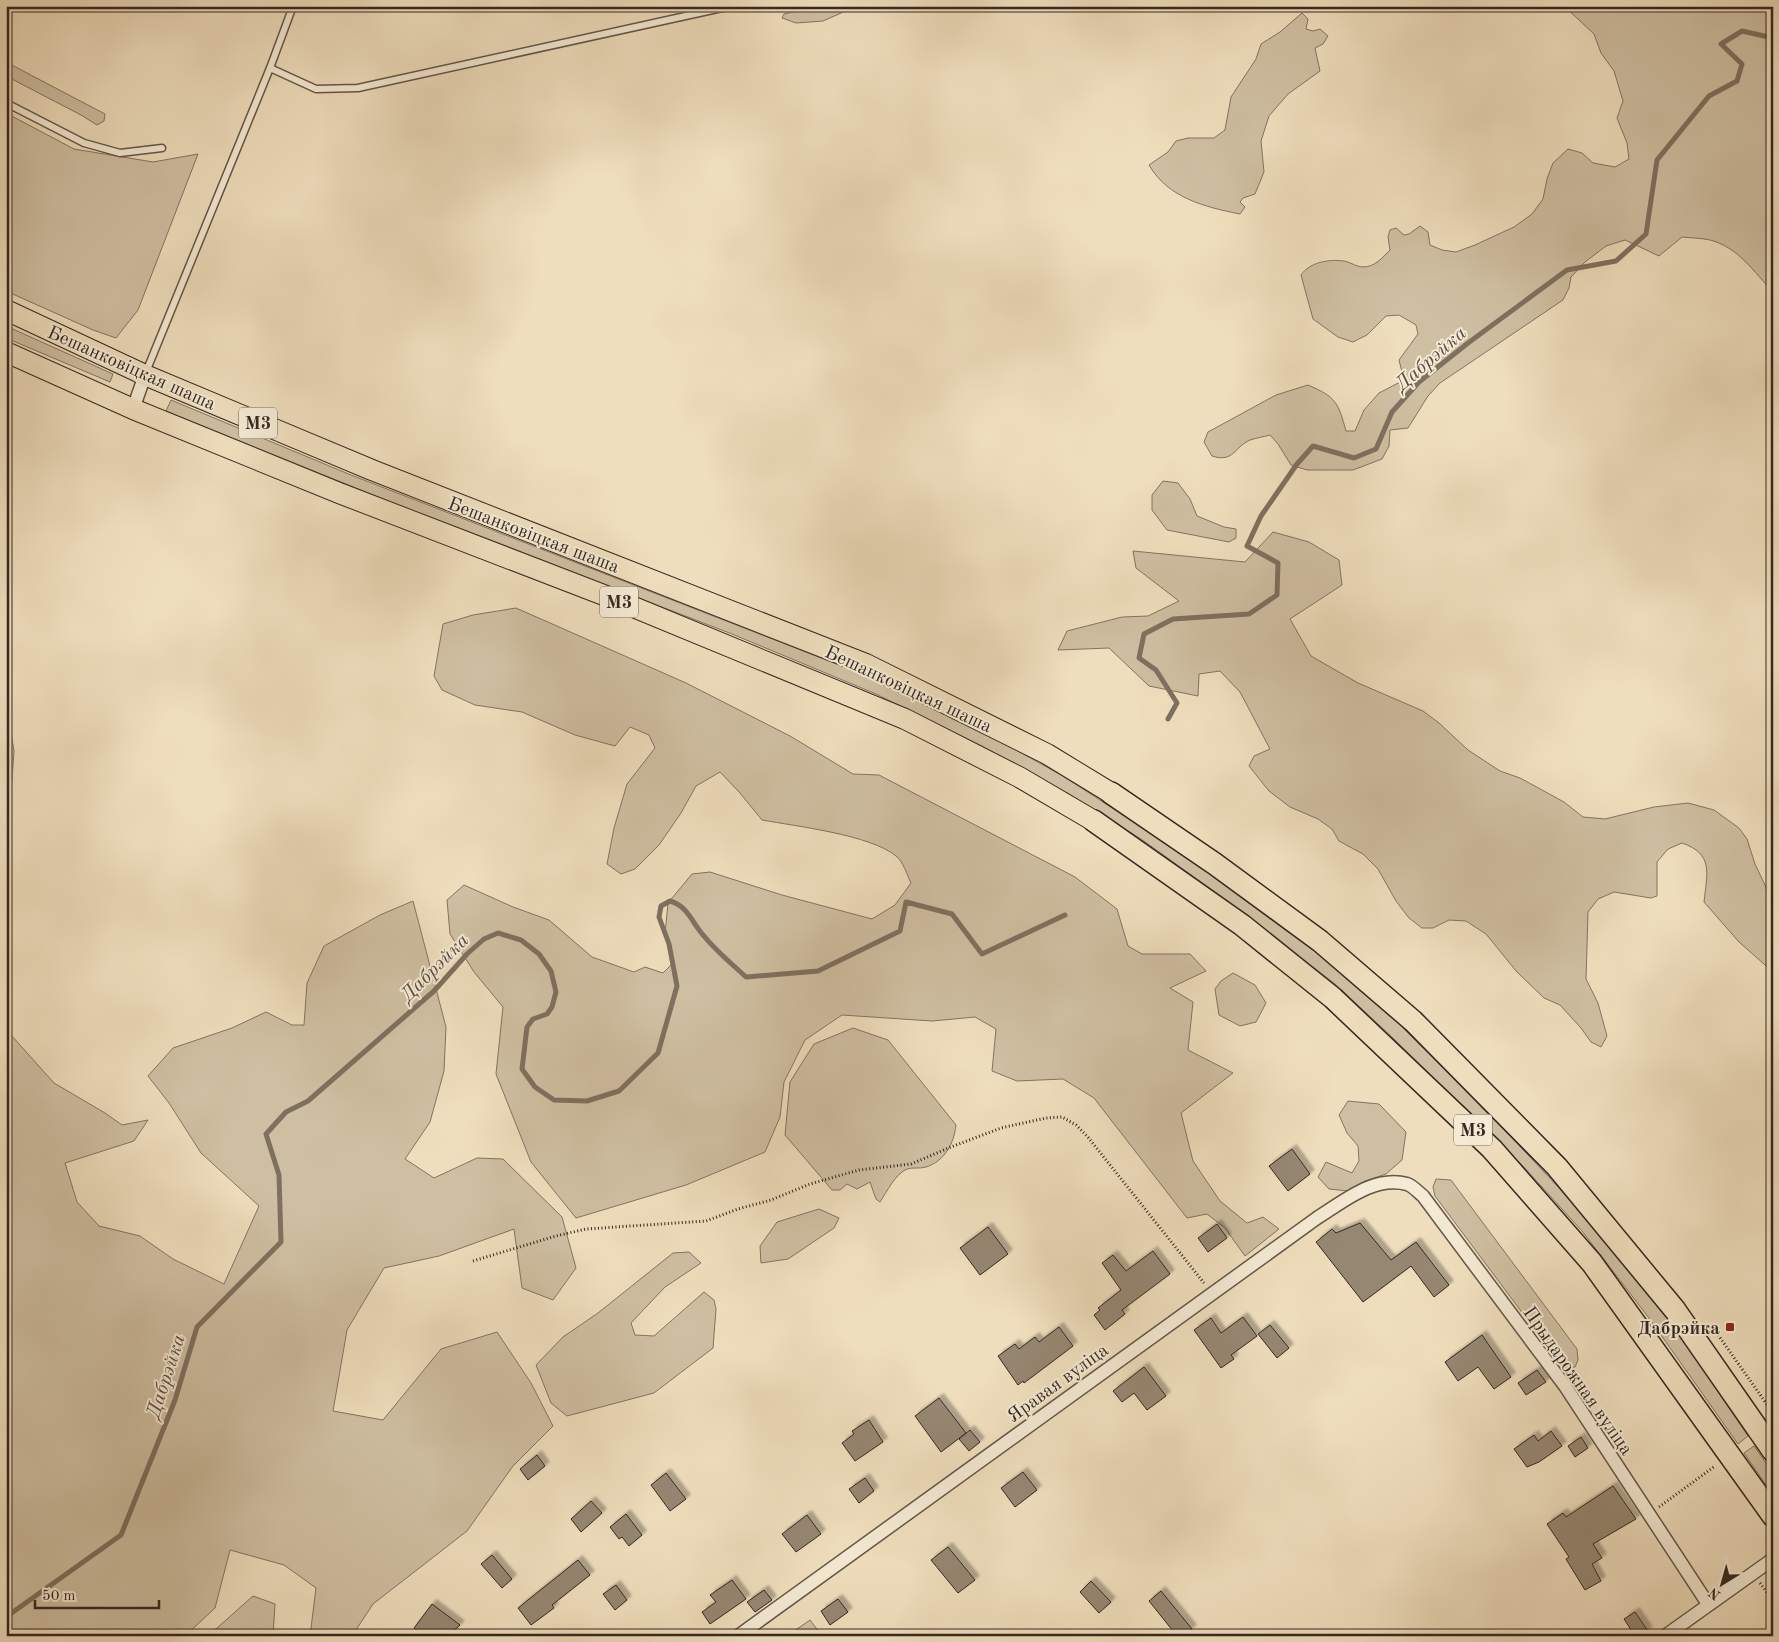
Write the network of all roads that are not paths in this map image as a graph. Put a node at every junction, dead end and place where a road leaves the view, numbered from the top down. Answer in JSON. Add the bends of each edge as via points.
{"nodes":[{"id":1,"x":293,"y":6,"type":"edge"},
{"id":2,"x":731,"y":6,"type":"edge"},
{"id":3,"x":270,"y":68,"type":"junction"},
{"id":4,"x":6,"y":103,"type":"edge"},
{"id":5,"x":162,"y":148,"type":"dead end"},
{"id":6,"x":6,"y":310,"type":"edge"},
{"id":7,"x":6,"y":352,"type":"edge"},
{"id":8,"x":145,"y":375,"type":"junction"},
{"id":9,"x":132,"y":409,"type":"junction"},
{"id":10,"x":1111,"y":793,"type":"joint"},
{"id":11,"x":1094,"y":822,"type":"joint"},
{"id":12,"x":1409,"y":1185,"type":"joint"},
{"id":13,"x":1773,"y":1451,"type":"edge"},
{"id":14,"x":1773,"y":1516,"type":"edge"},
{"id":15,"x":1773,"y":1559,"type":"edge"},
{"id":16,"x":1708,"y":1604,"type":"junction"},
{"id":17,"x":1672,"y":1634,"type":"edge"},
{"id":18,"x":738,"y":1636,"type":"edge"}],
"edges":[{"from":1,"to":3,"type":"lane"},
{"from":2,"to":3,"type":"lane","via":[[358,88],[316,89]]},
{"from":3,"to":8,"type":"lane"},
{"from":4,"to":5,"type":"lane","via":[[84,143],[120,153]]},
{"from":6,"to":8,"type":"main road","name":"Бешанковіцкая шаша","number":"М3"},
{"from":7,"to":9,"type":"main road","name":"Бешанковіцкая шаша","number":"М3"},
{"from":8,"to":9,"type":"street"},
{"from":8,"to":10,"type":"main road","name":"Бешанковіцкая шаша","number":"М3","via":[[372,470],[866,664],[1047,754]]},
{"from":9,"to":11,"type":"main road","name":"Бешанковіцкая шаша","number":"М3","via":[[905,719],[1019,777]]},
{"from":10,"to":13,"type":"highway","number":"М3","via":[[1215,864],[1320,942],[1413,1021],[1557,1167],[1675,1310]]},
{"from":11,"to":14,"type":"highway","number":"М3","via":[[1242,925],[1334,998],[1492,1149],[1592,1263]]},
{"from":12,"to":16,"type":"street","name":"Прыдарожная вуліца","via":[[1423,1196],[1559,1378]]},
{"from":12,"to":18,"type":"street","name":"Яравая вуліца","via":[[1392,1182],[1368,1186],[1317,1218]]},
{"from":15,"to":16,"type":"street"},
{"from":16,"to":17,"type":"street"}]}
